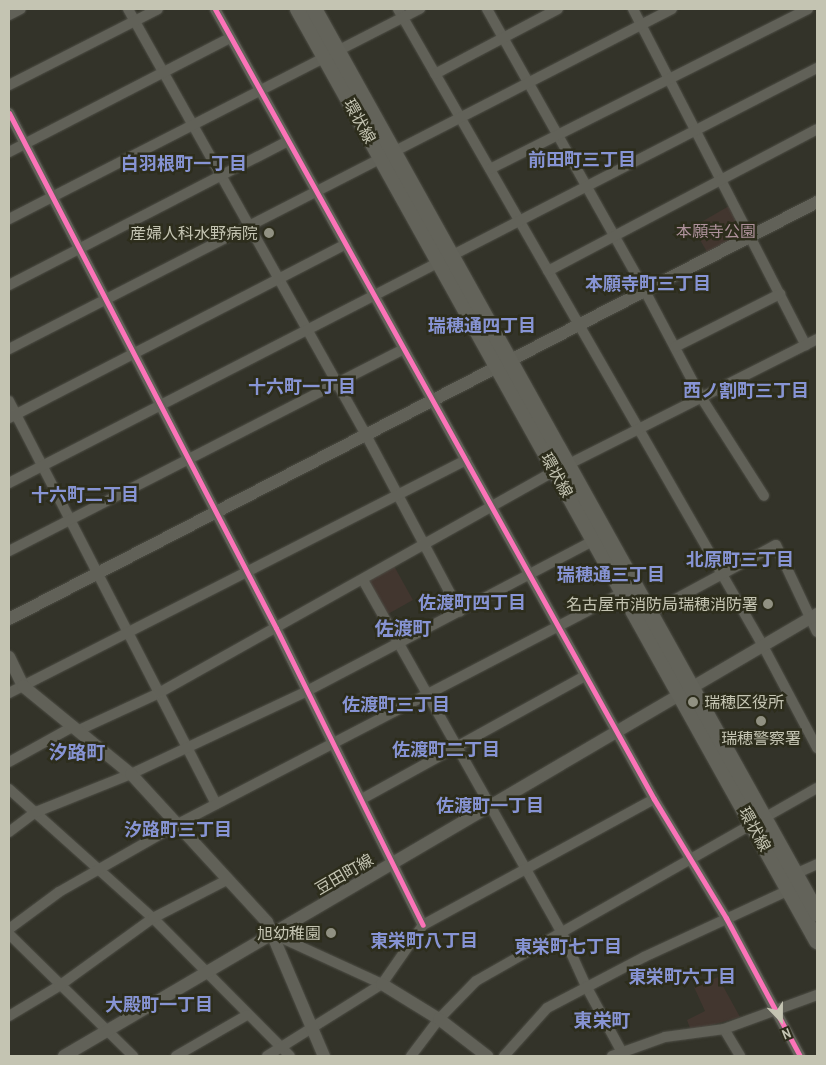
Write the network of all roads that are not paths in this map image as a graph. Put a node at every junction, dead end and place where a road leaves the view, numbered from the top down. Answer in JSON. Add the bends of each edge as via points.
{"nodes":[{"id":1,"x":21,"y":9,"type":"edge"},
{"id":2,"x":128,"y":9,"type":"edge"},
{"id":3,"x":158,"y":9,"type":"edge"},
{"id":4,"x":215,"y":9,"type":"edge"},
{"id":5,"x":298,"y":9,"type":"edge"},
{"id":6,"x":314,"y":9,"type":"edge"},
{"id":7,"x":420,"y":9,"type":"edge"},
{"id":8,"x":487,"y":9,"type":"edge"},
{"id":9,"x":558,"y":9,"type":"edge"},
{"id":10,"x":633,"y":9,"type":"edge"},
{"id":11,"x":672,"y":9,"type":"edge"},
{"id":12,"x":808,"y":9,"type":"edge"},
{"id":13,"x":540,"y":13,"type":"edge"},
{"id":14,"x":401,"y":14,"type":"edge"},
{"id":15,"x":9,"y":15,"type":"edge"},
{"id":16,"x":135,"y":21,"type":"junction"},
{"id":17,"x":641,"y":24,"type":"junction"},
{"id":18,"x":230,"y":38,"type":"junction"},
{"id":19,"x":504,"y":39,"type":"junction"},
{"id":20,"x":332,"y":56,"type":"junction"},
{"id":21,"x":817,"y":68,"type":"edge"},
{"id":22,"x":162,"y":72,"type":"junction"},
{"id":23,"x":435,"y":74,"type":"junction"},
{"id":24,"x":669,"y":79,"type":"junction"},
{"id":25,"x":529,"y":83,"type":"junction"},
{"id":26,"x":9,"y":86,"type":"edge"},
{"id":27,"x":260,"y":90,"type":"junction"},
{"id":28,"x":9,"y":113,"type":"edge"},
{"id":29,"x":460,"y":118,"type":"junction"},
{"id":30,"x":192,"y":126,"type":"junction"},
{"id":31,"x":817,"y":129,"type":"edge"},
{"id":32,"x":695,"y":130,"type":"junction"},
{"id":33,"x":558,"y":135,"type":"junction"},
{"id":34,"x":288,"y":140,"type":"junction"},
{"id":35,"x":25,"y":144,"type":"junction"},
{"id":36,"x":9,"y":152,"type":"edge"},
{"id":37,"x":387,"y":154,"type":"junction"},
{"id":38,"x":490,"y":169,"type":"junction"},
{"id":39,"x":220,"y":176,"type":"junction"},
{"id":40,"x":721,"y":180,"type":"junction"},
{"id":41,"x":587,"y":186,"type":"junction"},
{"id":42,"x":317,"y":190,"type":"junction"},
{"id":43,"x":52,"y":196,"type":"junction"},
{"id":44,"x":817,"y":202,"type":"edge"},
{"id":45,"x":9,"y":218,"type":"edge"},
{"id":46,"x":520,"y":222,"type":"junction"},
{"id":47,"x":248,"y":225,"type":"junction"},
{"id":48,"x":614,"y":236,"type":"junction"},
{"id":49,"x":750,"y":237,"type":"junction"},
{"id":50,"x":346,"y":244,"type":"junction"},
{"id":51,"x":79,"y":248,"type":"junction"},
{"id":52,"x":446,"y":260,"type":"junction"},
{"id":53,"x":548,"y":271,"type":"junction"},
{"id":54,"x":277,"y":280,"type":"junction"},
{"id":55,"x":9,"y":285,"type":"edge"},
{"id":56,"x":645,"y":292,"type":"junction"},
{"id":57,"x":780,"y":294,"type":"junction"},
{"id":58,"x":375,"y":296,"type":"junction"},
{"id":59,"x":106,"y":299,"type":"junction"},
{"id":60,"x":577,"y":325,"type":"junction"},
{"id":61,"x":306,"y":330,"type":"junction"},
{"id":62,"x":817,"y":339,"type":"edge"},
{"id":63,"x":806,"y":345,"type":"junction"},
{"id":64,"x":674,"y":347,"type":"junction"},
{"id":65,"x":9,"y":349,"type":"edge"},
{"id":66,"x":403,"y":349,"type":"junction"},
{"id":67,"x":133,"y":353,"type":"junction"},
{"id":68,"x":505,"y":364,"type":"junction"},
{"id":69,"x":335,"y":383,"type":"junction"},
{"id":70,"x":701,"y":397,"type":"junction"},
{"id":71,"x":9,"y":401,"type":"edge"},
{"id":72,"x":433,"y":401,"type":"junction"},
{"id":73,"x":159,"y":404,"type":"junction"},
{"id":74,"x":12,"y":416,"type":"edge"},
{"id":75,"x":638,"y":431,"type":"junction"},
{"id":76,"x":366,"y":435,"type":"junction"},
{"id":77,"x":187,"y":458,"type":"junction"},
{"id":78,"x":466,"y":460,"type":"junction"},
{"id":79,"x":43,"y":465,"type":"junction"},
{"id":80,"x":562,"y":467,"type":"junction"},
{"id":81,"x":9,"y":483,"type":"edge"},
{"id":82,"x":398,"y":494,"type":"junction"},
{"id":83,"x":764,"y":496,"type":"dead end"},
{"id":84,"x":492,"y":508,"type":"junction"},
{"id":85,"x":217,"y":512,"type":"junction"},
{"id":86,"x":70,"y":519,"type":"junction"},
{"id":87,"x":593,"y":541,"type":"junction"},
{"id":88,"x":425,"y":545,"type":"junction"},
{"id":89,"x":9,"y":551,"type":"edge"},
{"id":90,"x":246,"y":572,"type":"junction"},
{"id":91,"x":98,"y":573,"type":"junction"},
{"id":92,"x":529,"y":574,"type":"junction"},
{"id":93,"x":720,"y":574,"type":"junction"},
{"id":94,"x":363,"y":580,"type":"junction"},
{"id":95,"x":622,"y":593,"type":"junction"},
{"id":96,"x":460,"y":612,"type":"junction"},
{"id":97,"x":650,"y":613,"type":"junction"},
{"id":98,"x":814,"y":616,"type":"edge"},
{"id":99,"x":9,"y":619,"type":"edge"},
{"id":100,"x":557,"y":626,"type":"junction"},
{"id":101,"x":276,"y":628,"type":"junction"},
{"id":102,"x":128,"y":632,"type":"junction"},
{"id":103,"x":817,"y":632,"type":"edge"},
{"id":104,"x":398,"y":643,"type":"junction"},
{"id":105,"x":762,"y":644,"type":"junction"},
{"id":106,"x":9,"y":657,"type":"edge"},
{"id":107,"x":585,"y":676,"type":"junction"},
{"id":108,"x":23,"y":686,"type":"junction"},
{"id":109,"x":307,"y":691,"type":"junction"},
{"id":110,"x":686,"y":691,"type":"junction"},
{"id":111,"x":9,"y":693,"type":"edge"},
{"id":112,"x":159,"y":693,"type":"junction"},
{"id":113,"x":427,"y":694,"type":"junction"},
{"id":114,"x":76,"y":728,"type":"junction"},
{"id":115,"x":616,"y":733,"type":"junction"},
{"id":116,"x":333,"y":743,"type":"junction"},
{"id":117,"x":187,"y":747,"type":"junction"},
{"id":118,"x":457,"y":748,"type":"junction"},
{"id":119,"x":817,"y":748,"type":"edge"},
{"id":120,"x":9,"y":762,"type":"edge"},
{"id":121,"x":131,"y":774,"type":"junction"},
{"id":122,"x":817,"y":788,"type":"edge"},
{"id":123,"x":9,"y":789,"type":"edge"},
{"id":124,"x":362,"y":799,"type":"junction"},
{"id":125,"x":654,"y":799,"type":"junction"},
{"id":126,"x":216,"y":804,"type":"junction"},
{"id":127,"x":490,"y":805,"type":"junction"},
{"id":128,"x":36,"y":812,"type":"junction"},
{"id":129,"x":758,"y":821,"type":"junction"},
{"id":130,"x":178,"y":824,"type":"junction"},
{"id":131,"x":9,"y":832,"type":"edge"},
{"id":132,"x":688,"y":859,"type":"junction"},
{"id":133,"x":393,"y":864,"type":"junction"},
{"id":134,"x":817,"y":864,"type":"edge"},
{"id":135,"x":98,"y":869,"type":"junction"},
{"id":136,"x":527,"y":870,"type":"junction"},
{"id":137,"x":795,"y":874,"type":"junction"},
{"id":138,"x":229,"y":879,"type":"junction"},
{"id":139,"x":789,"y":890,"type":"junction"},
{"id":140,"x":817,"y":913,"type":"edge"},
{"id":141,"x":153,"y":918,"type":"junction"},
{"id":142,"x":726,"y":918,"type":"junction"},
{"id":143,"x":423,"y":925,"type":"junction"},
{"id":144,"x":9,"y":929,"type":"edge"},
{"id":145,"x":561,"y":931,"type":"junction"},
{"id":146,"x":9,"y":934,"type":"edge"},
{"id":147,"x":272,"y":934,"type":"junction"},
{"id":148,"x":817,"y":941,"type":"edge"},
{"id":149,"x":208,"y":971,"type":"junction"},
{"id":150,"x":382,"y":984,"type":"junction"},
{"id":151,"x":59,"y":986,"type":"junction"},
{"id":152,"x":586,"y":986,"type":"junction"},
{"id":153,"x":817,"y":995,"type":"edge"},
{"id":154,"x":775,"y":1010,"type":"junction"},
{"id":155,"x":247,"y":1015,"type":"junction"},
{"id":156,"x":9,"y":1016,"type":"edge"},
{"id":157,"x":440,"y":1019,"type":"junction"},
{"id":158,"x":311,"y":1029,"type":"junction"},
{"id":159,"x":724,"y":1029,"type":"junction"},
{"id":160,"x":106,"y":1032,"type":"junction"},
{"id":161,"x":282,"y":1048,"type":"junction"},
{"id":162,"x":619,"y":1055,"type":"edge"},
{"id":163,"x":64,"y":1056,"type":"edge"},
{"id":164,"x":133,"y":1056,"type":"edge"},
{"id":165,"x":176,"y":1056,"type":"edge"},
{"id":166,"x":267,"y":1056,"type":"edge"},
{"id":167,"x":290,"y":1056,"type":"edge"},
{"id":168,"x":324,"y":1056,"type":"edge"},
{"id":169,"x":411,"y":1056,"type":"edge"},
{"id":170,"x":487,"y":1056,"type":"edge"},
{"id":171,"x":504,"y":1056,"type":"edge"},
{"id":172,"x":740,"y":1056,"type":"edge"},
{"id":173,"x":800,"y":1056,"type":"edge"}],
"edges":[{"from":1,"to":15,"type":"street"},
{"from":2,"to":16,"type":"street"},
{"from":3,"to":16,"type":"street"},
{"from":4,"to":18,"type":"street"},
{"from":5,"to":20,"type":"main road","name":"環状線"},
{"from":6,"to":20,"type":"main road","name":"環状線"},
{"from":7,"to":14,"type":"street"},
{"from":8,"to":19,"type":"street"},
{"from":9,"to":13,"type":"street"},
{"from":10,"to":17,"type":"street"},
{"from":11,"to":17,"type":"street"},
{"from":12,"to":24,"type":"street"},
{"from":13,"to":19,"type":"street"},
{"from":14,"to":20,"type":"street"},
{"from":14,"to":23,"type":"street"},
{"from":16,"to":22,"type":"street"},
{"from":16,"to":26,"type":"street"},
{"from":17,"to":24,"type":"street"},
{"from":17,"to":25,"type":"street"},
{"from":18,"to":22,"type":"street"},
{"from":18,"to":27,"type":"street"},
{"from":19,"to":23,"type":"street"},
{"from":19,"to":25,"type":"street"},
{"from":20,"to":27,"type":"street"},
{"from":20,"to":37,"type":"main road","name":"環状線"},
{"from":21,"to":32,"type":"street"},
{"from":22,"to":30,"type":"street"},
{"from":22,"to":35,"type":"street"},
{"from":23,"to":29,"type":"street"},
{"from":24,"to":32,"type":"street"},
{"from":24,"to":33,"type":"street"},
{"from":25,"to":29,"type":"street"},
{"from":25,"to":33,"type":"street"},
{"from":27,"to":30,"type":"street"},
{"from":27,"to":34,"type":"street"},
{"from":28,"to":35,"type":"street"},
{"from":29,"to":37,"type":"street"},
{"from":29,"to":38,"type":"street"},
{"from":30,"to":39,"type":"street"},
{"from":30,"to":43,"type":"street"},
{"from":31,"to":40,"type":"street"},
{"from":32,"to":40,"type":"street"},
{"from":32,"to":41,"type":"street"},
{"from":33,"to":38,"type":"street"},
{"from":33,"to":41,"type":"street"},
{"from":34,"to":39,"type":"street"},
{"from":34,"to":42,"type":"street"},
{"from":35,"to":36,"type":"street"},
{"from":35,"to":43,"type":"street"},
{"from":37,"to":42,"type":"street"},
{"from":37,"to":52,"type":"main road","name":"環状線"},
{"from":38,"to":46,"type":"street"},
{"from":39,"to":47,"type":"street"},
{"from":39,"to":51,"type":"street"},
{"from":40,"to":48,"type":"street"},
{"from":40,"to":49,"type":"street"},
{"from":41,"to":46,"type":"street"},
{"from":41,"to":48,"type":"street"},
{"from":42,"to":47,"type":"street"},
{"from":42,"to":50,"type":"street"},
{"from":43,"to":45,"type":"street"},
{"from":43,"to":51,"type":"street"},
{"from":44,"to":49,"type":"street"},
{"from":46,"to":52,"type":"street"},
{"from":46,"to":53,"type":"street"},
{"from":47,"to":54,"type":"street"},
{"from":47,"to":59,"type":"street"},
{"from":48,"to":53,"type":"street"},
{"from":48,"to":56,"type":"street"},
{"from":49,"to":56,"type":"street"},
{"from":49,"to":57,"type":"street"},
{"from":50,"to":54,"type":"street"},
{"from":50,"to":58,"type":"street"},
{"from":51,"to":55,"type":"street"},
{"from":51,"to":59,"type":"street"},
{"from":52,"to":58,"type":"street"},
{"from":52,"to":68,"type":"main road","name":"環状線"},
{"from":53,"to":60,"type":"street"},
{"from":54,"to":61,"type":"street"},
{"from":54,"to":67,"type":"street"},
{"from":56,"to":60,"type":"street"},
{"from":56,"to":64,"type":"street"},
{"from":57,"to":63,"type":"street"},
{"from":57,"to":64,"type":"street"},
{"from":58,"to":61,"type":"street"},
{"from":58,"to":66,"type":"street"},
{"from":59,"to":65,"type":"street"},
{"from":59,"to":67,"type":"street"},
{"from":60,"to":68,"type":"street"},
{"from":60,"to":75,"type":"street"},
{"from":61,"to":69,"type":"street"},
{"from":61,"to":73,"type":"street"},
{"from":62,"to":63,"type":"street"},
{"from":63,"to":70,"type":"street"},
{"from":64,"to":70,"type":"street"},
{"from":66,"to":69,"type":"street"},
{"from":66,"to":72,"type":"street"},
{"from":67,"to":73,"type":"street"},
{"from":67,"to":74,"type":"street"},
{"from":68,"to":72,"type":"street"},
{"from":68,"to":80,"type":"main road","name":"環状線"},
{"from":69,"to":76,"type":"street"},
{"from":69,"to":77,"type":"street"},
{"from":70,"to":75,"type":"street"},
{"from":70,"to":83,"type":"street"},
{"from":71,"to":74,"type":"street"},
{"from":72,"to":76,"type":"street"},
{"from":72,"to":78,"type":"street"},
{"from":73,"to":77,"type":"street"},
{"from":73,"to":79,"type":"street"},
{"from":74,"to":79,"type":"street"},
{"from":75,"to":80,"type":"street"},
{"from":75,"to":93,"type":"street"},
{"from":76,"to":82,"type":"street"},
{"from":76,"to":85,"type":"street"},
{"from":77,"to":85,"type":"street"},
{"from":77,"to":86,"type":"street"},
{"from":78,"to":82,"type":"street"},
{"from":78,"to":84,"type":"street"},
{"from":79,"to":81,"type":"street"},
{"from":79,"to":86,"type":"street"},
{"from":80,"to":84,"type":"street"},
{"from":80,"to":87,"type":"main road","name":"環状線"},
{"from":80,"to":97,"type":"main road","name":"環状線"},
{"from":82,"to":88,"type":"street"},
{"from":82,"to":90,"type":"street"},
{"from":84,"to":88,"type":"street"},
{"from":84,"to":92,"type":"street"},
{"from":85,"to":90,"type":"street"},
{"from":85,"to":91,"type":"street"},
{"from":86,"to":89,"type":"street"},
{"from":86,"to":91,"type":"street"},
{"from":87,"to":92,"type":"street"},
{"from":87,"to":95,"type":"main road","name":"環状線"},
{"from":88,"to":94,"type":"street"},
{"from":88,"to":96,"type":"street"},
{"from":90,"to":101,"type":"street"},
{"from":90,"to":102,"type":"street"},
{"from":91,"to":99,"type":"street"},
{"from":91,"to":102,"type":"street"},
{"from":92,"to":96,"type":"street"},
{"from":92,"to":100,"type":"street"},
{"from":93,"to":97,"type":"street"},
{"from":93,"to":98,"type":"street","via":[[776,545]]},
{"from":93,"to":105,"type":"street"},
{"from":94,"to":101,"type":"street"},
{"from":94,"to":104,"type":"street"},
{"from":95,"to":100,"type":"street"},
{"from":95,"to":110,"type":"main road","name":"環状線"},
{"from":96,"to":104,"type":"street"},
{"from":97,"to":110,"type":"main road","name":"環状線"},
{"from":98,"to":103,"type":"street"},
{"from":98,"to":105,"type":"street","name":"豆田町線"},
{"from":100,"to":107,"type":"street"},
{"from":100,"to":113,"type":"street"},
{"from":101,"to":109,"type":"street"},
{"from":101,"to":112,"type":"street"},
{"from":102,"to":108,"type":"street"},
{"from":102,"to":112,"type":"street"},
{"from":104,"to":109,"type":"street"},
{"from":104,"to":113,"type":"street"},
{"from":105,"to":110,"type":"street","name":"豆田町線"},
{"from":105,"to":119,"type":"street"},
{"from":106,"to":108,"type":"street"},
{"from":107,"to":115,"type":"street"},
{"from":107,"to":118,"type":"street"},
{"from":108,"to":111,"type":"street"},
{"from":108,"to":114,"type":"street"},
{"from":109,"to":116,"type":"street"},
{"from":109,"to":117,"type":"street"},
{"from":110,"to":115,"type":"street","name":"豆田町線"},
{"from":110,"to":129,"type":"main road","name":"環状線"},
{"from":112,"to":114,"type":"street"},
{"from":112,"to":117,"type":"street"},
{"from":113,"to":116,"type":"street"},
{"from":113,"to":118,"type":"street"},
{"from":114,"to":120,"type":"street"},
{"from":114,"to":121,"type":"street"},
{"from":115,"to":125,"type":"street"},
{"from":115,"to":127,"type":"street","name":"豆田町線"},
{"from":116,"to":124,"type":"street"},
{"from":116,"to":126,"type":"street"},
{"from":117,"to":121,"type":"street"},
{"from":117,"to":126,"type":"street"},
{"from":118,"to":124,"type":"street"},
{"from":118,"to":127,"type":"street"},
{"from":121,"to":128,"type":"street"},
{"from":121,"to":130,"type":"street"},
{"from":122,"to":129,"type":"street"},
{"from":123,"to":128,"type":"street"},
{"from":124,"to":133,"type":"street"},
{"from":125,"to":132,"type":"street"},
{"from":125,"to":136,"type":"street"},
{"from":126,"to":130,"type":"street"},
{"from":127,"to":133,"type":"street","name":"豆田町線"},
{"from":127,"to":136,"type":"street"},
{"from":128,"to":131,"type":"street"},
{"from":128,"to":135,"type":"street"},
{"from":129,"to":132,"type":"street"},
{"from":129,"to":137,"type":"main road","name":"環状線"},
{"from":129,"to":139,"type":"main road","name":"環状線"},
{"from":130,"to":135,"type":"street"},
{"from":130,"to":138,"type":"street"},
{"from":132,"to":142,"type":"street"},
{"from":132,"to":145,"type":"street"},
{"from":133,"to":143,"type":"street"},
{"from":133,"to":147,"type":"street","name":"豆田町線"},
{"from":134,"to":137,"type":"street"},
{"from":135,"to":141,"type":"street"},
{"from":135,"to":144,"type":"street","via":[[59,892]]},
{"from":136,"to":143,"type":"street"},
{"from":136,"to":145,"type":"street"},
{"from":137,"to":140,"type":"main road","name":"環状線"},
{"from":138,"to":141,"type":"street"},
{"from":138,"to":147,"type":"street","via":[[267,922]]},
{"from":139,"to":142,"type":"street"},
{"from":139,"to":148,"type":"main road","name":"環状線"},
{"from":141,"to":149,"type":"street"},
{"from":141,"to":151,"type":"street"},
{"from":142,"to":152,"type":"street"},
{"from":142,"to":154,"type":"street"},
{"from":143,"to":150,"type":"street"},
{"from":145,"to":152,"type":"street"},
{"from":145,"to":157,"type":"street","via":[[476,981]]},
{"from":146,"to":151,"type":"street"},
{"from":147,"to":149,"type":"street","name":"豆田町線"},
{"from":147,"to":150,"type":"street"},
{"from":147,"to":158,"type":"street"},
{"from":149,"to":155,"type":"street"},
{"from":149,"to":160,"type":"street","name":"豆田町線"},
{"from":150,"to":157,"type":"street"},
{"from":150,"to":158,"type":"street"},
{"from":151,"to":156,"type":"street"},
{"from":151,"to":160,"type":"street"},
{"from":152,"to":162,"type":"street"},
{"from":152,"to":171,"type":"street","via":[[547,1008]]},
{"from":153,"to":154,"type":"street"},
{"from":154,"to":159,"type":"street"},
{"from":154,"to":173,"type":"street"},
{"from":155,"to":161,"type":"street"},
{"from":155,"to":165,"type":"street"},
{"from":157,"to":169,"type":"street"},
{"from":157,"to":170,"type":"street"},
{"from":158,"to":161,"type":"street"},
{"from":158,"to":168,"type":"street"},
{"from":159,"to":162,"type":"street","via":[[665,1037]]},
{"from":159,"to":172,"type":"street"},
{"from":160,"to":163,"type":"street","name":"豆田町線"},
{"from":160,"to":164,"type":"street"},
{"from":161,"to":166,"type":"street"},
{"from":161,"to":167,"type":"street"}]}
